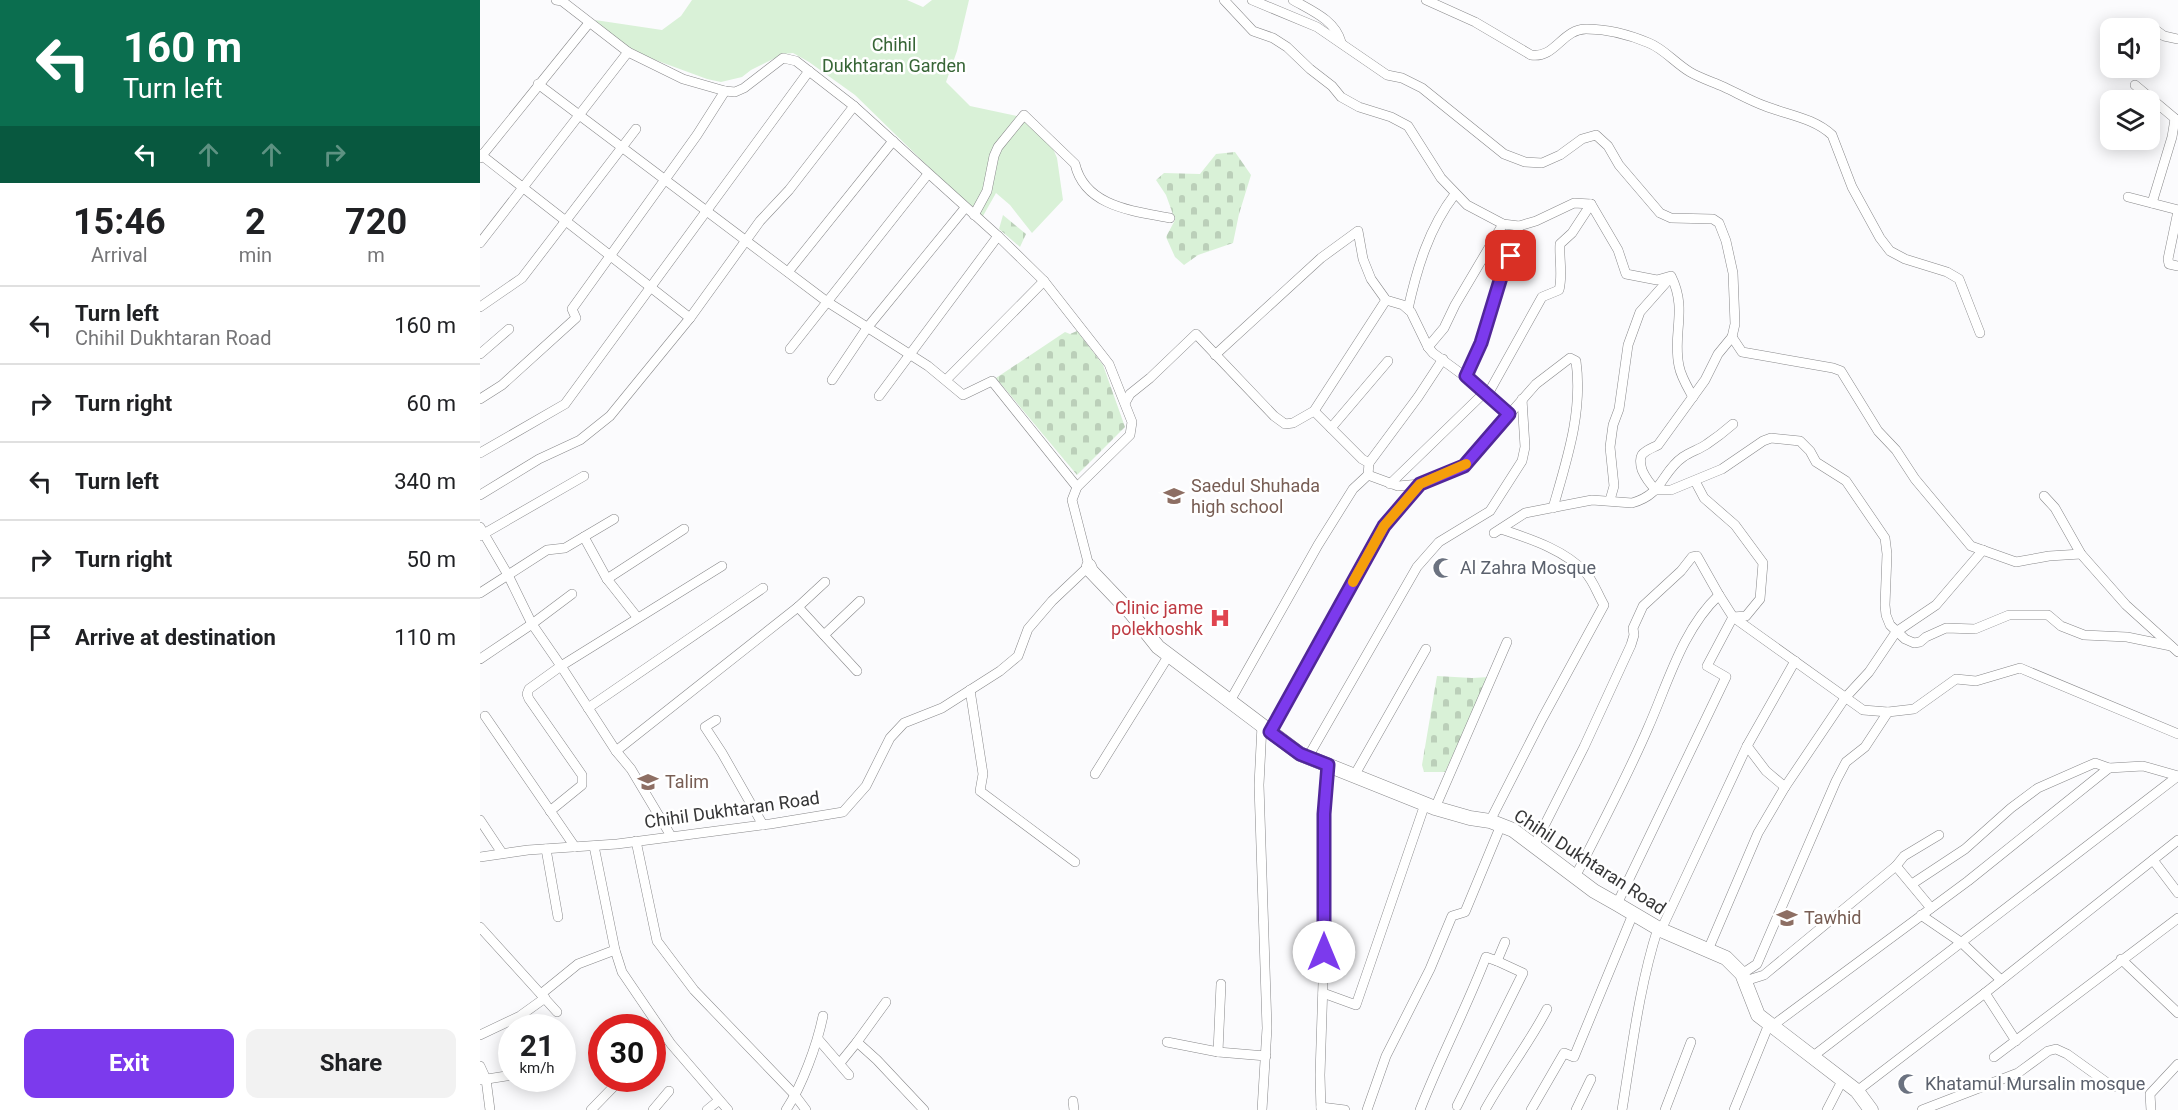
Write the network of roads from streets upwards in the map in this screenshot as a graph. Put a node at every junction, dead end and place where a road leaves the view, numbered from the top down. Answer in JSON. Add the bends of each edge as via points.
{"nodes":[{"id":1,"x":556,"y":0,"type":"edge"},
{"id":2,"x":1224,"y":0,"type":"edge"},
{"id":3,"x":1252,"y":0,"type":"edge"},
{"id":4,"x":1293,"y":0,"type":"edge"},
{"id":5,"x":1426,"y":0,"type":"edge"},
{"id":6,"x":589,"y":23,"type":"junction"},
{"id":7,"x":2160,"y":33,"type":"edge"},
{"id":8,"x":2178,"y":39,"type":"edge"},
{"id":9,"x":1341,"y":42,"type":"junction"},
{"id":10,"x":628,"y":52,"type":"junction"},
{"id":11,"x":809,"y":71,"type":"junction"},
{"id":12,"x":538,"y":84,"type":"junction"},
{"id":13,"x":2135,"y":85,"type":"dead end"},
{"id":14,"x":725,"y":92,"type":"junction"},
{"id":15,"x":854,"y":105,"type":"junction"},
{"id":16,"x":579,"y":114,"type":"junction"},
{"id":17,"x":2176,"y":120,"type":"edge"},
{"id":18,"x":636,"y":129,"type":"dead end"},
{"id":19,"x":893,"y":141,"type":"junction"},
{"id":20,"x":621,"y":147,"type":"junction"},
{"id":21,"x":481,"y":156,"type":"edge"},
{"id":22,"x":928,"y":174,"type":"junction"},
{"id":23,"x":665,"y":180,"type":"junction"},
{"id":24,"x":521,"y":188,"type":"junction"},
{"id":25,"x":1455,"y":194,"type":"junction"},
{"id":26,"x":2128,"y":197,"type":"dead end"},
{"id":27,"x":2152,"y":203,"type":"junction"},
{"id":28,"x":1591,"y":204,"type":"junction"},
{"id":29,"x":965,"y":208,"type":"junction"},
{"id":30,"x":2178,"y":210,"type":"edge"},
{"id":31,"x":707,"y":211,"type":"junction"},
{"id":32,"x":974,"y":215,"type":"junction"},
{"id":33,"x":1170,"y":218,"type":"dead end"},
{"id":34,"x":565,"y":219,"type":"junction"},
{"id":35,"x":1503,"y":224,"type":"junction"},
{"id":36,"x":1519,"y":226,"type":"junction"},
{"id":37,"x":998,"y":236,"type":"junction"},
{"id":38,"x":747,"y":241,"type":"junction"},
{"id":39,"x":480,"y":243,"type":"edge"},
{"id":40,"x":610,"y":255,"type":"junction"},
{"id":41,"x":2178,"y":266,"type":"edge"},
{"id":42,"x":788,"y":272,"type":"junction"},
{"id":43,"x":1671,"y":276,"type":"junction"},
{"id":44,"x":1044,"y":281,"type":"junction"},
{"id":45,"x":651,"y":287,"type":"junction"},
{"id":46,"x":1386,"y":300,"type":"junction"},
{"id":47,"x":826,"y":301,"type":"junction"},
{"id":48,"x":480,"y":306,"type":"edge"},
{"id":49,"x":1408,"y":309,"type":"junction"},
{"id":50,"x":690,"y":318,"type":"junction"},
{"id":51,"x":867,"y":328,"type":"junction"},
{"id":52,"x":509,"y":329,"type":"dead end"},
{"id":53,"x":1980,"y":333,"type":"dead end"},
{"id":54,"x":1732,"y":337,"type":"junction"},
{"id":55,"x":1428,"y":347,"type":"junction"},
{"id":56,"x":790,"y":349,"type":"dead end"},
{"id":57,"x":910,"y":353,"type":"junction"},
{"id":58,"x":480,"y":354,"type":"edge"},
{"id":59,"x":1215,"y":355,"type":"junction"},
{"id":60,"x":1443,"y":359,"type":"junction"},
{"id":61,"x":1388,"y":361,"type":"dead end"},
{"id":62,"x":1466,"y":376,"type":"junction"},
{"id":63,"x":832,"y":380,"type":"dead end"},
{"id":64,"x":946,"y":380,"type":"junction"},
{"id":65,"x":1486,"y":393,"type":"junction"},
{"id":66,"x":879,"y":396,"type":"dead end"},
{"id":67,"x":1693,"y":397,"type":"junction"},
{"id":68,"x":480,"y":399,"type":"edge"},
{"id":69,"x":1522,"y":399,"type":"junction"},
{"id":70,"x":1125,"y":403,"type":"junction"},
{"id":71,"x":1314,"y":411,"type":"junction"},
{"id":72,"x":1509,"y":414,"type":"junction"},
{"id":73,"x":1733,"y":424,"type":"dead end"},
{"id":74,"x":1331,"y":428,"type":"junction"},
{"id":75,"x":480,"y":453,"type":"edge"},
{"id":76,"x":1369,"y":463,"type":"junction"},
{"id":77,"x":584,"y":476,"type":"dead end"},
{"id":78,"x":1368,"y":476,"type":"junction"},
{"id":79,"x":1695,"y":481,"type":"junction"},
{"id":80,"x":1390,"y":484,"type":"junction"},
{"id":81,"x":1420,"y":484,"type":"junction"},
{"id":82,"x":1077,"y":487,"type":"junction"},
{"id":83,"x":1656,"y":490,"type":"junction"},
{"id":84,"x":480,"y":495,"type":"edge"},
{"id":85,"x":2044,"y":496,"type":"dead end"},
{"id":86,"x":1610,"y":500,"type":"junction"},
{"id":87,"x":1553,"y":508,"type":"junction"},
{"id":88,"x":614,"y":519,"type":"dead end"},
{"id":89,"x":684,"y":529,"type":"dead end"},
{"id":90,"x":481,"y":532,"type":"edge"},
{"id":91,"x":584,"y":537,"type":"junction"},
{"id":92,"x":1983,"y":550,"type":"junction"},
{"id":93,"x":2081,"y":554,"type":"junction"},
{"id":94,"x":722,"y":566,"type":"dead end"},
{"id":95,"x":1089,"y":566,"type":"junction"},
{"id":96,"x":508,"y":575,"type":"junction"},
{"id":97,"x":607,"y":579,"type":"junction"},
{"id":98,"x":825,"y":582,"type":"dead end"},
{"id":99,"x":763,"y":588,"type":"dead end"},
{"id":100,"x":480,"y":594,"type":"edge"},
{"id":101,"x":572,"y":594,"type":"dead end"},
{"id":102,"x":1719,"y":595,"type":"junction"},
{"id":103,"x":860,"y":601,"type":"dead end"},
{"id":104,"x":798,"y":607,"type":"junction"},
{"id":105,"x":638,"y":617,"type":"junction"},
{"id":106,"x":1733,"y":617,"type":"junction"},
{"id":107,"x":532,"y":624,"type":"junction"},
{"id":108,"x":1896,"y":632,"type":"junction"},
{"id":109,"x":824,"y":635,"type":"junction"},
{"id":110,"x":1507,"y":642,"type":"dead end"},
{"id":111,"x":1426,"y":649,"type":"dead end"},
{"id":112,"x":2174,"y":649,"type":"edge"},
{"id":113,"x":1168,"y":655,"type":"junction"},
{"id":114,"x":480,"y":659,"type":"edge"},
{"id":115,"x":1796,"y":661,"type":"junction"},
{"id":116,"x":561,"y":666,"type":"junction"},
{"id":117,"x":857,"y":671,"type":"dead end"},
{"id":118,"x":970,"y":690,"type":"junction"},
{"id":119,"x":1845,"y":698,"type":"junction"},
{"id":120,"x":1230,"y":701,"type":"junction"},
{"id":121,"x":588,"y":708,"type":"junction"},
{"id":122,"x":1888,"y":712,"type":"junction"},
{"id":123,"x":486,"y":716,"type":"dead end"},
{"id":124,"x":716,"y":720,"type":"dead end"},
{"id":125,"x":1266,"y":728,"type":"junction"},
{"id":126,"x":2178,"y":734,"type":"edge"},
{"id":127,"x":1747,"y":746,"type":"junction"},
{"id":128,"x":616,"y":751,"type":"junction"},
{"id":129,"x":1308,"y":757,"type":"junction"},
{"id":130,"x":1328,"y":765,"type":"junction"},
{"id":131,"x":2109,"y":768,"type":"junction"},
{"id":132,"x":1095,"y":774,"type":"dead end"},
{"id":133,"x":1354,"y":776,"type":"junction"},
{"id":134,"x":2178,"y":776,"type":"edge"},
{"id":135,"x":1785,"y":787,"type":"junction"},
{"id":136,"x":1430,"y":806,"type":"junction"},
{"id":137,"x":550,"y":811,"type":"junction"},
{"id":138,"x":480,"y":820,"type":"edge"},
{"id":139,"x":1496,"y":823,"type":"junction"},
{"id":140,"x":763,"y":825,"type":"junction"},
{"id":141,"x":1939,"y":835,"type":"dead end"},
{"id":142,"x":670,"y":836,"type":"junction"},
{"id":143,"x":2178,"y":840,"type":"edge"},
{"id":144,"x":636,"y":841,"type":"junction"},
{"id":145,"x":594,"y":846,"type":"junction"},
{"id":146,"x":1534,"y":846,"type":"junction"},
{"id":147,"x":575,"y":847,"type":"junction"},
{"id":148,"x":546,"y":849,"type":"junction"},
{"id":149,"x":502,"y":854,"type":"junction"},
{"id":150,"x":480,"y":857,"type":"edge"},
{"id":151,"x":2152,"y":860,"type":"junction"},
{"id":152,"x":1075,"y":861,"type":"dead end"},
{"id":153,"x":1896,"y":866,"type":"junction"},
{"id":154,"x":1575,"y":877,"type":"junction"},
{"id":155,"x":1912,"y":884,"type":"junction"},
{"id":156,"x":2178,"y":893,"type":"edge"},
{"id":157,"x":1617,"y":904,"type":"junction"},
{"id":158,"x":1931,"y":908,"type":"junction"},
{"id":159,"x":1633,"y":914,"type":"junction"},
{"id":160,"x":1921,"y":915,"type":"junction"},
{"id":161,"x":558,"y":917,"type":"dead end"},
{"id":162,"x":2178,"y":918,"type":"edge"},
{"id":163,"x":480,"y":927,"type":"edge"},
{"id":164,"x":1660,"y":929,"type":"junction"},
{"id":165,"x":1505,"y":942,"type":"dead end"},
{"id":166,"x":1962,"y":943,"type":"junction"},
{"id":167,"x":615,"y":950,"type":"junction"},
{"id":168,"x":1708,"y":950,"type":"junction"},
{"id":169,"x":2121,"y":959,"type":"junction"},
{"id":170,"x":1497,"y":961,"type":"junction"},
{"id":171,"x":1743,"y":977,"type":"junction"},
{"id":172,"x":2001,"y":980,"type":"junction"},
{"id":173,"x":1221,"y":984,"type":"dead end"},
{"id":174,"x":1323,"y":993,"type":"junction"},
{"id":175,"x":1985,"y":993,"type":"junction"},
{"id":176,"x":543,"y":996,"type":"junction"},
{"id":177,"x":886,"y":1002,"type":"dead end"},
{"id":178,"x":1547,"y":1009,"type":"dead end"},
{"id":179,"x":557,"y":1012,"type":"dead end"},
{"id":180,"x":2178,"y":1013,"type":"edge"},
{"id":181,"x":823,"y":1016,"type":"dead end"},
{"id":182,"x":1771,"y":1025,"type":"junction"},
{"id":183,"x":480,"y":1035,"type":"edge"},
{"id":184,"x":818,"y":1039,"type":"junction"},
{"id":185,"x":2016,"y":1041,"type":"junction"},
{"id":186,"x":857,"y":1042,"type":"junction"},
{"id":187,"x":1167,"y":1042,"type":"dead end"},
{"id":188,"x":1691,"y":1042,"type":"dead end"},
{"id":189,"x":1218,"y":1052,"type":"junction"},
{"id":190,"x":1266,"y":1056,"type":"junction"},
{"id":191,"x":1812,"y":1058,"type":"junction"},
{"id":192,"x":1994,"y":1058,"type":"dead end"},
{"id":193,"x":840,"y":1063,"type":"junction"},
{"id":194,"x":2178,"y":1065,"type":"edge"},
{"id":195,"x":480,"y":1066,"type":"edge"},
{"id":196,"x":849,"y":1075,"type":"dead end"},
{"id":197,"x":498,"y":1077,"type":"edge"},
{"id":198,"x":1591,"y":1079,"type":"dead end"},
{"id":199,"x":483,"y":1080,"type":"edge"},
{"id":200,"x":1842,"y":1081,"type":"junction"},
{"id":201,"x":2113,"y":1087,"type":"dead end"},
{"id":202,"x":669,"y":1091,"type":"dead end"},
{"id":203,"x":1857,"y":1091,"type":"junction"},
{"id":204,"x":608,"y":1092,"type":"edge"},
{"id":205,"x":794,"y":1094,"type":"junction"},
{"id":206,"x":718,"y":1101,"type":"junction"},
{"id":207,"x":1457,"y":1106,"type":"dead end"},
{"id":208,"x":1321,"y":1108,"type":"edge"},
{"id":209,"x":490,"y":1110,"type":"edge"},
{"id":210,"x":591,"y":1110,"type":"edge"},
{"id":211,"x":653,"y":1110,"type":"edge"},
{"id":212,"x":707,"y":1110,"type":"edge"},
{"id":213,"x":728,"y":1110,"type":"edge"},
{"id":214,"x":786,"y":1110,"type":"edge"},
{"id":215,"x":806,"y":1110,"type":"edge"},
{"id":216,"x":924,"y":1110,"type":"edge"},
{"id":217,"x":1262,"y":1110,"type":"edge"},
{"id":218,"x":1345,"y":1110,"type":"edge"},
{"id":219,"x":1367,"y":1110,"type":"edge"},
{"id":220,"x":1420,"y":1110,"type":"edge"},
{"id":221,"x":1485,"y":1110,"type":"edge"},
{"id":222,"x":1531,"y":1110,"type":"edge"},
{"id":223,"x":1576,"y":1110,"type":"edge"},
{"id":224,"x":1622,"y":1110,"type":"edge"},
{"id":225,"x":1665,"y":1110,"type":"edge"},
{"id":226,"x":1734,"y":1110,"type":"edge"},
{"id":227,"x":1827,"y":1110,"type":"edge"},
{"id":228,"x":1871,"y":1110,"type":"edge"},
{"id":229,"x":1922,"y":1110,"type":"edge"},
{"id":230,"x":2151,"y":1110,"type":"edge"}],
"edges":[{"from":1,"to":6,"type":"street"},
{"from":2,"to":25,"type":"street","via":[[1253,32],[1287,47],[1341,97],[1408,126]]},
{"from":3,"to":9,"type":"street","via":[[1317,27]]},
{"from":4,"to":9,"type":"street","via":[[1338,30]]},
{"from":5,"to":53,"type":"street","via":[[1475,22],[1531,55],[1551,51],[1580,29],[1598,29],[1646,42],[1691,72],[1827,130],[1880,238],[1905,259],[1959,279]]},
{"from":6,"to":10,"type":"street"},
{"from":6,"to":12,"type":"street"},
{"from":7,"to":8,"type":"street"},
{"from":9,"to":54,"type":"street","via":[[1387,75],[1422,88],[1504,154],[1542,163],[1596,135],[1660,213],[1671,218],[1713,219],[1719,223],[1733,273]]},
{"from":10,"to":14,"type":"street","via":[[683,79]]},
{"from":10,"to":16,"type":"street"},
{"from":11,"to":14,"type":"street","via":[[783,58],[744,88]]},
{"from":11,"to":15,"type":"street"},
{"from":11,"to":31,"type":"street"},
{"from":12,"to":16,"type":"street"},
{"from":12,"to":21,"type":"street"},
{"from":13,"to":17,"type":"street"},
{"from":14,"to":23,"type":"street"},
{"from":15,"to":19,"type":"street"},
{"from":15,"to":38,"type":"street"},
{"from":16,"to":20,"type":"street"},
{"from":16,"to":24,"type":"street"},
{"from":17,"to":27,"type":"street"},
{"from":18,"to":20,"type":"street"},
{"from":19,"to":22,"type":"street"},
{"from":19,"to":42,"type":"street"},
{"from":20,"to":23,"type":"street"},
{"from":20,"to":34,"type":"street"},
{"from":21,"to":24,"type":"street"},
{"from":22,"to":29,"type":"street"},
{"from":22,"to":47,"type":"street"},
{"from":23,"to":31,"type":"street"},
{"from":23,"to":40,"type":"street"},
{"from":24,"to":34,"type":"street"},
{"from":24,"to":39,"type":"street"},
{"from":25,"to":35,"type":"street"},
{"from":25,"to":49,"type":"street","via":[[1440,213],[1417,270]]},
{"from":26,"to":27,"type":"street"},
{"from":27,"to":30,"type":"street"},
{"from":28,"to":36,"type":"street","via":[[1574,203]]},
{"from":28,"to":43,"type":"street","via":[[1618,250],[1626,274],[1657,280]]},
{"from":28,"to":65,"type":"street","via":[[1560,244],[1559,290],[1542,297]]},
{"from":29,"to":32,"type":"street"},
{"from":29,"to":51,"type":"street"},
{"from":30,"to":41,"type":"street","via":[[2168,259],[2169,264]]},
{"from":31,"to":38,"type":"street"},
{"from":31,"to":45,"type":"street"},
{"from":32,"to":33,"type":"street","via":[[987,191],[998,147],[1024,115],[1076,164],[1078,175],[1093,193],[1114,206]]},
{"from":32,"to":37,"type":"street"},
{"from":34,"to":40,"type":"street"},
{"from":34,"to":48,"type":"street","via":[[522,278]]},
{"from":35,"to":36,"type":"street"},
{"from":35,"to":55,"type":"street","via":[[1444,328]]},
{"from":36,"to":62,"type":"street","via":[[1481,343]]},
{"from":37,"to":44,"type":"street"},
{"from":37,"to":57,"type":"street"},
{"from":38,"to":42,"type":"street"},
{"from":38,"to":50,"type":"street"},
{"from":40,"to":45,"type":"street"},
{"from":40,"to":68,"type":"street","via":[[572,309],[576,318],[502,385]]},
{"from":42,"to":47,"type":"street"},
{"from":43,"to":67,"type":"street","via":[[1679,292],[1679,368]]},
{"from":43,"to":86,"type":"street","via":[[1640,312],[1628,345],[1610,447],[1614,486]]},
{"from":44,"to":64,"type":"street"},
{"from":44,"to":70,"type":"street","via":[[1110,364]]},
{"from":45,"to":50,"type":"street"},
{"from":45,"to":75,"type":"street","via":[[565,404]]},
{"from":46,"to":49,"type":"street"},
{"from":46,"to":59,"type":"street","via":[[1367,270],[1358,231],[1321,258]]},
{"from":46,"to":71,"type":"street"},
{"from":47,"to":51,"type":"street"},
{"from":47,"to":56,"type":"street"},
{"from":49,"to":55,"type":"street"},
{"from":50,"to":84,"type":"street","via":[[610,416],[580,440],[539,459]]},
{"from":51,"to":57,"type":"street"},
{"from":51,"to":63,"type":"street"},
{"from":52,"to":58,"type":"street"},
{"from":54,"to":67,"type":"street"},
{"from":54,"to":92,"type":"street","via":[[1742,352],[1841,371],[1869,419],[1941,513],[1971,546]]},
{"from":55,"to":60,"type":"street"},
{"from":57,"to":64,"type":"street"},
{"from":57,"to":66,"type":"street"},
{"from":59,"to":70,"type":"street","via":[[1196,334]]},
{"from":59,"to":71,"type":"street","via":[[1285,424]]},
{"from":60,"to":62,"type":"street"},
{"from":60,"to":76,"type":"street"},
{"from":61,"to":74,"type":"street"},
{"from":62,"to":65,"type":"street"},
{"from":64,"to":82,"type":"street","via":[[963,395],[992,381]]},
{"from":65,"to":72,"type":"street"},
{"from":65,"to":80,"type":"street"},
{"from":67,"to":83,"type":"street","via":[[1658,445],[1640,458],[1644,478]]},
{"from":69,"to":72,"type":"street"},
{"from":69,"to":87,"type":"street","via":[[1570,358],[1576,361],[1573,438]]},
{"from":69,"to":129,"type":"street","via":[[1522,461],[1490,511],[1439,542],[1417,567]]},
{"from":70,"to":82,"type":"street","via":[[1132,422],[1130,435]]},
{"from":71,"to":74,"type":"street"},
{"from":72,"to":81,"type":"street","via":[[1464,466]]},
{"from":73,"to":83,"type":"street","via":[[1681,458]]},
{"from":74,"to":76,"type":"street"},
{"from":76,"to":78,"type":"street"},
{"from":77,"to":90,"type":"street"},
{"from":78,"to":80,"type":"street"},
{"from":78,"to":120,"type":"street","via":[[1353,489],[1318,545]]},
{"from":79,"to":83,"type":"street","via":[[1671,490]]},
{"from":79,"to":106,"type":"street","via":[[1704,498],[1735,525],[1763,563],[1760,599],[1746,616]]},
{"from":79,"to":108,"type":"street","via":[[1722,469],[1763,441],[1800,441],[1816,462],[1846,481],[1884,538],[1885,605]]},
{"from":80,"to":81,"type":"street"},
{"from":81,"to":125,"type":"street","via":[[1384,526]]},
{"from":82,"to":95,"type":"street","via":[[1072,500]]},
{"from":83,"to":86,"type":"street","via":[[1632,503]]},
{"from":85,"to":93,"type":"street"},
{"from":86,"to":87,"type":"street"},
{"from":87,"to":139,"type":"street","via":[[1525,513],[1497,531],[1540,543],[1566,556],[1587,573],[1604,605]]},
{"from":88,"to":91,"type":"street"},
{"from":89,"to":97,"type":"street"},
{"from":90,"to":96,"type":"street"},
{"from":91,"to":96,"type":"street","via":[[565,548],[548,549]]},
{"from":91,"to":97,"type":"street"},
{"from":92,"to":93,"type":"street","via":[[2016,562]]},
{"from":92,"to":108,"type":"street","via":[[1936,605]]},
{"from":93,"to":112,"type":"street","via":[[2126,605]]},
{"from":94,"to":105,"type":"street"},
{"from":95,"to":113,"type":"street","name":"Chihil Dukhtaran Road"},
{"from":95,"to":118,"type":"street","name":"Chihil Dukhtaran Road","via":[[1028,629],[1018,656]]},
{"from":96,"to":100,"type":"street"},
{"from":96,"to":107,"type":"street"},
{"from":97,"to":105,"type":"street"},
{"from":98,"to":104,"type":"street"},
{"from":99,"to":121,"type":"street"},
{"from":101,"to":107,"type":"street"},
{"from":102,"to":106,"type":"street"},
{"from":102,"to":146,"type":"street","via":[[1697,556],[1643,606],[1633,628],[1631,645]]},
{"from":102,"to":154,"type":"street","via":[[1695,625],[1677,659]]},
{"from":103,"to":109,"type":"street"},
{"from":104,"to":109,"type":"street"},
{"from":104,"to":128,"type":"street"},
{"from":105,"to":116,"type":"street"},
{"from":106,"to":115,"type":"street"},
{"from":106,"to":157,"type":"street","via":[[1707,666],[1726,676]]},
{"from":107,"to":114,"type":"street"},
{"from":107,"to":116,"type":"street"},
{"from":108,"to":112,"type":"street","via":[[1914,643],[1946,628],[1975,629],[2008,615],[2048,615],[2061,626],[2084,635],[2127,637]]},
{"from":108,"to":119,"type":"street","via":[[1869,672]]},
{"from":109,"to":117,"type":"street"},
{"from":110,"to":136,"type":"street"},
{"from":111,"to":133,"type":"street"},
{"from":113,"to":120,"type":"street","name":"Chihil Dukhtaran Road"},
{"from":113,"to":132,"type":"street"},
{"from":115,"to":119,"type":"street"},
{"from":115,"to":127,"type":"street"},
{"from":116,"to":121,"type":"street"},
{"from":116,"to":137,"type":"street","via":[[533,684],[527,693],[584,780],[579,789]]},
{"from":118,"to":140,"type":"street","name":"Chihil Dukhtaran Road","via":[[942,708],[904,723],[890,738],[866,786],[843,812]]},
{"from":118,"to":152,"type":"street","via":[[983,774],[980,791]]},
{"from":119,"to":122,"type":"street","via":[[1863,710]]},
{"from":119,"to":135,"type":"street"},
{"from":120,"to":125,"type":"street","name":"Chihil Dukhtaran Road"},
{"from":121,"to":128,"type":"street"},
{"from":122,"to":126,"type":"street","via":[[1914,709],[1956,679],[1976,681],[2020,668]]},
{"from":122,"to":171,"type":"street","via":[[1865,747],[1841,771],[1757,964]]},
{"from":123,"to":137,"type":"street"},
{"from":124,"to":140,"type":"street","via":[[705,727]]},
{"from":125,"to":129,"type":"street","name":"Chihil Dukhtaran Road"},
{"from":125,"to":190,"type":"street","via":[[1259,785],[1266,933]]},
{"from":127,"to":135,"type":"street","via":[[1766,771]]},
{"from":127,"to":164,"type":"street"},
{"from":128,"to":142,"type":"street","via":[[631,769]]},
{"from":129,"to":130,"type":"street","name":"Chihil Dukhtaran Road"},
{"from":130,"to":133,"type":"street","name":"Chihil Dukhtaran Road"},
{"from":130,"to":174,"type":"street"},
{"from":131,"to":134,"type":"street","via":[[2143,766]]},
{"from":131,"to":155,"type":"street","via":[[2095,763],[2038,788],[1965,849]]},
{"from":131,"to":158,"type":"street"},
{"from":133,"to":136,"type":"street","name":"Chihil Dukhtaran Road"},
{"from":134,"to":166,"type":"street"},
{"from":135,"to":168,"type":"street","via":[[1758,833]]},
{"from":136,"to":139,"type":"street","name":"Chihil Dukhtaran Road"},
{"from":136,"to":174,"type":"street","via":[[1356,1005]]},
{"from":137,"to":147,"type":"street"},
{"from":138,"to":149,"type":"street"},
{"from":139,"to":146,"type":"street","name":"Chihil Dukhtaran Road"},
{"from":139,"to":219,"type":"street","via":[[1465,912],[1452,916],[1386,1056]]},
{"from":140,"to":142,"type":"street","name":"Chihil Dukhtaran Road"},
{"from":141,"to":153,"type":"street","via":[[1904,856]]},
{"from":142,"to":144,"type":"street","name":"Chihil Dukhtaran Road"},
{"from":143,"to":151,"type":"street"},
{"from":144,"to":145,"type":"street","name":"Chihil Dukhtaran Road"},
{"from":144,"to":205,"type":"street","via":[[657,941],[694,990]]},
{"from":145,"to":147,"type":"street","name":"Chihil Dukhtaran Road"},
{"from":145,"to":167,"type":"street"},
{"from":146,"to":154,"type":"street","name":"Chihil Dukhtaran Road"},
{"from":147,"to":148,"type":"street","name":"Chihil Dukhtaran Road"},
{"from":148,"to":149,"type":"street","name":"Chihil Dukhtaran Road"},
{"from":148,"to":161,"type":"street"},
{"from":149,"to":150,"type":"street","name":"Chihil Dukhtaran Road"},
{"from":151,"to":156,"type":"street"},
{"from":151,"to":172,"type":"street"},
{"from":153,"to":155,"type":"street"},
{"from":153,"to":171,"type":"street","via":[[1764,975]]},
{"from":154,"to":157,"type":"street","name":"Chihil Dukhtaran Road"},
{"from":155,"to":158,"type":"street"},
{"from":157,"to":159,"type":"street","name":"Chihil Dukhtaran Road"},
{"from":158,"to":160,"type":"street"},
{"from":159,"to":164,"type":"street","name":"Chihil Dukhtaran Road"},
{"from":159,"to":222,"type":"street","via":[[1574,1057],[1564,1053]]},
{"from":160,"to":166,"type":"street"},
{"from":160,"to":182,"type":"street"},
{"from":162,"to":169,"type":"street"},
{"from":163,"to":176,"type":"street"},
{"from":164,"to":168,"type":"street","name":"Chihil Dukhtaran Road"},
{"from":164,"to":224,"type":"street","via":[[1636,1016]]},
{"from":165,"to":170,"type":"street"},
{"from":166,"to":172,"type":"street"},
{"from":166,"to":191,"type":"street"},
{"from":167,"to":176,"type":"street","via":[[578,964]]},
{"from":167,"to":206,"type":"street","via":[[634,993]]},
{"from":168,"to":171,"type":"street","name":"Chihil Dukhtaran Road","via":[[1726,958]]},
{"from":169,"to":180,"type":"street"},
{"from":169,"to":185,"type":"street"},
{"from":170,"to":207,"type":"street","via":[[1523,973]]},
{"from":170,"to":220,"type":"street","via":[[1486,957]]},
{"from":171,"to":182,"type":"street","name":"Chihil Dukhtaran Road","via":[[1758,1015]]},
{"from":172,"to":175,"type":"street"},
{"from":173,"to":189,"type":"street"},
{"from":174,"to":208,"type":"street"},
{"from":175,"to":185,"type":"street"},
{"from":175,"to":203,"type":"street"},
{"from":176,"to":179,"type":"street"},
{"from":176,"to":183,"type":"street","via":[[520,1016]]},
{"from":177,"to":186,"type":"street"},
{"from":178,"to":221,"type":"street"},
{"from":181,"to":184,"type":"street"},
{"from":182,"to":191,"type":"street","name":"Chihil Dukhtaran Road"},
{"from":182,"to":226,"type":"street"},
{"from":184,"to":193,"type":"street"},
{"from":184,"to":205,"type":"street"},
{"from":185,"to":192,"type":"street"},
{"from":186,"to":193,"type":"street"},
{"from":186,"to":216,"type":"street"},
{"from":187,"to":189,"type":"street"},
{"from":188,"to":225,"type":"street"},
{"from":189,"to":190,"type":"street"},
{"from":190,"to":217,"type":"street"},
{"from":191,"to":200,"type":"street","name":"Chihil Dukhtaran Road"},
{"from":193,"to":196,"type":"street"},
{"from":194,"to":230,"type":"street","via":[[2150,1094]]},
{"from":195,"to":199,"type":"street"},
{"from":197,"to":199,"type":"street"},
{"from":198,"to":223,"type":"street"},
{"from":199,"to":209,"type":"street"},
{"from":200,"to":203,"type":"street","name":"Chihil Dukhtaran Road"},
{"from":200,"to":227,"type":"street"},
{"from":201,"to":229,"type":"street","via":[[2056,1049],[2018,1073]]},
{"from":202,"to":211,"type":"street"},
{"from":203,"to":228,"type":"street","name":"Chihil Dukhtaran Road"},
{"from":204,"to":210,"type":"street"},
{"from":205,"to":214,"type":"street"},
{"from":205,"to":215,"type":"street"},
{"from":206,"to":212,"type":"street"},
{"from":206,"to":213,"type":"street"},
{"from":208,"to":218,"type":"street"}]}
